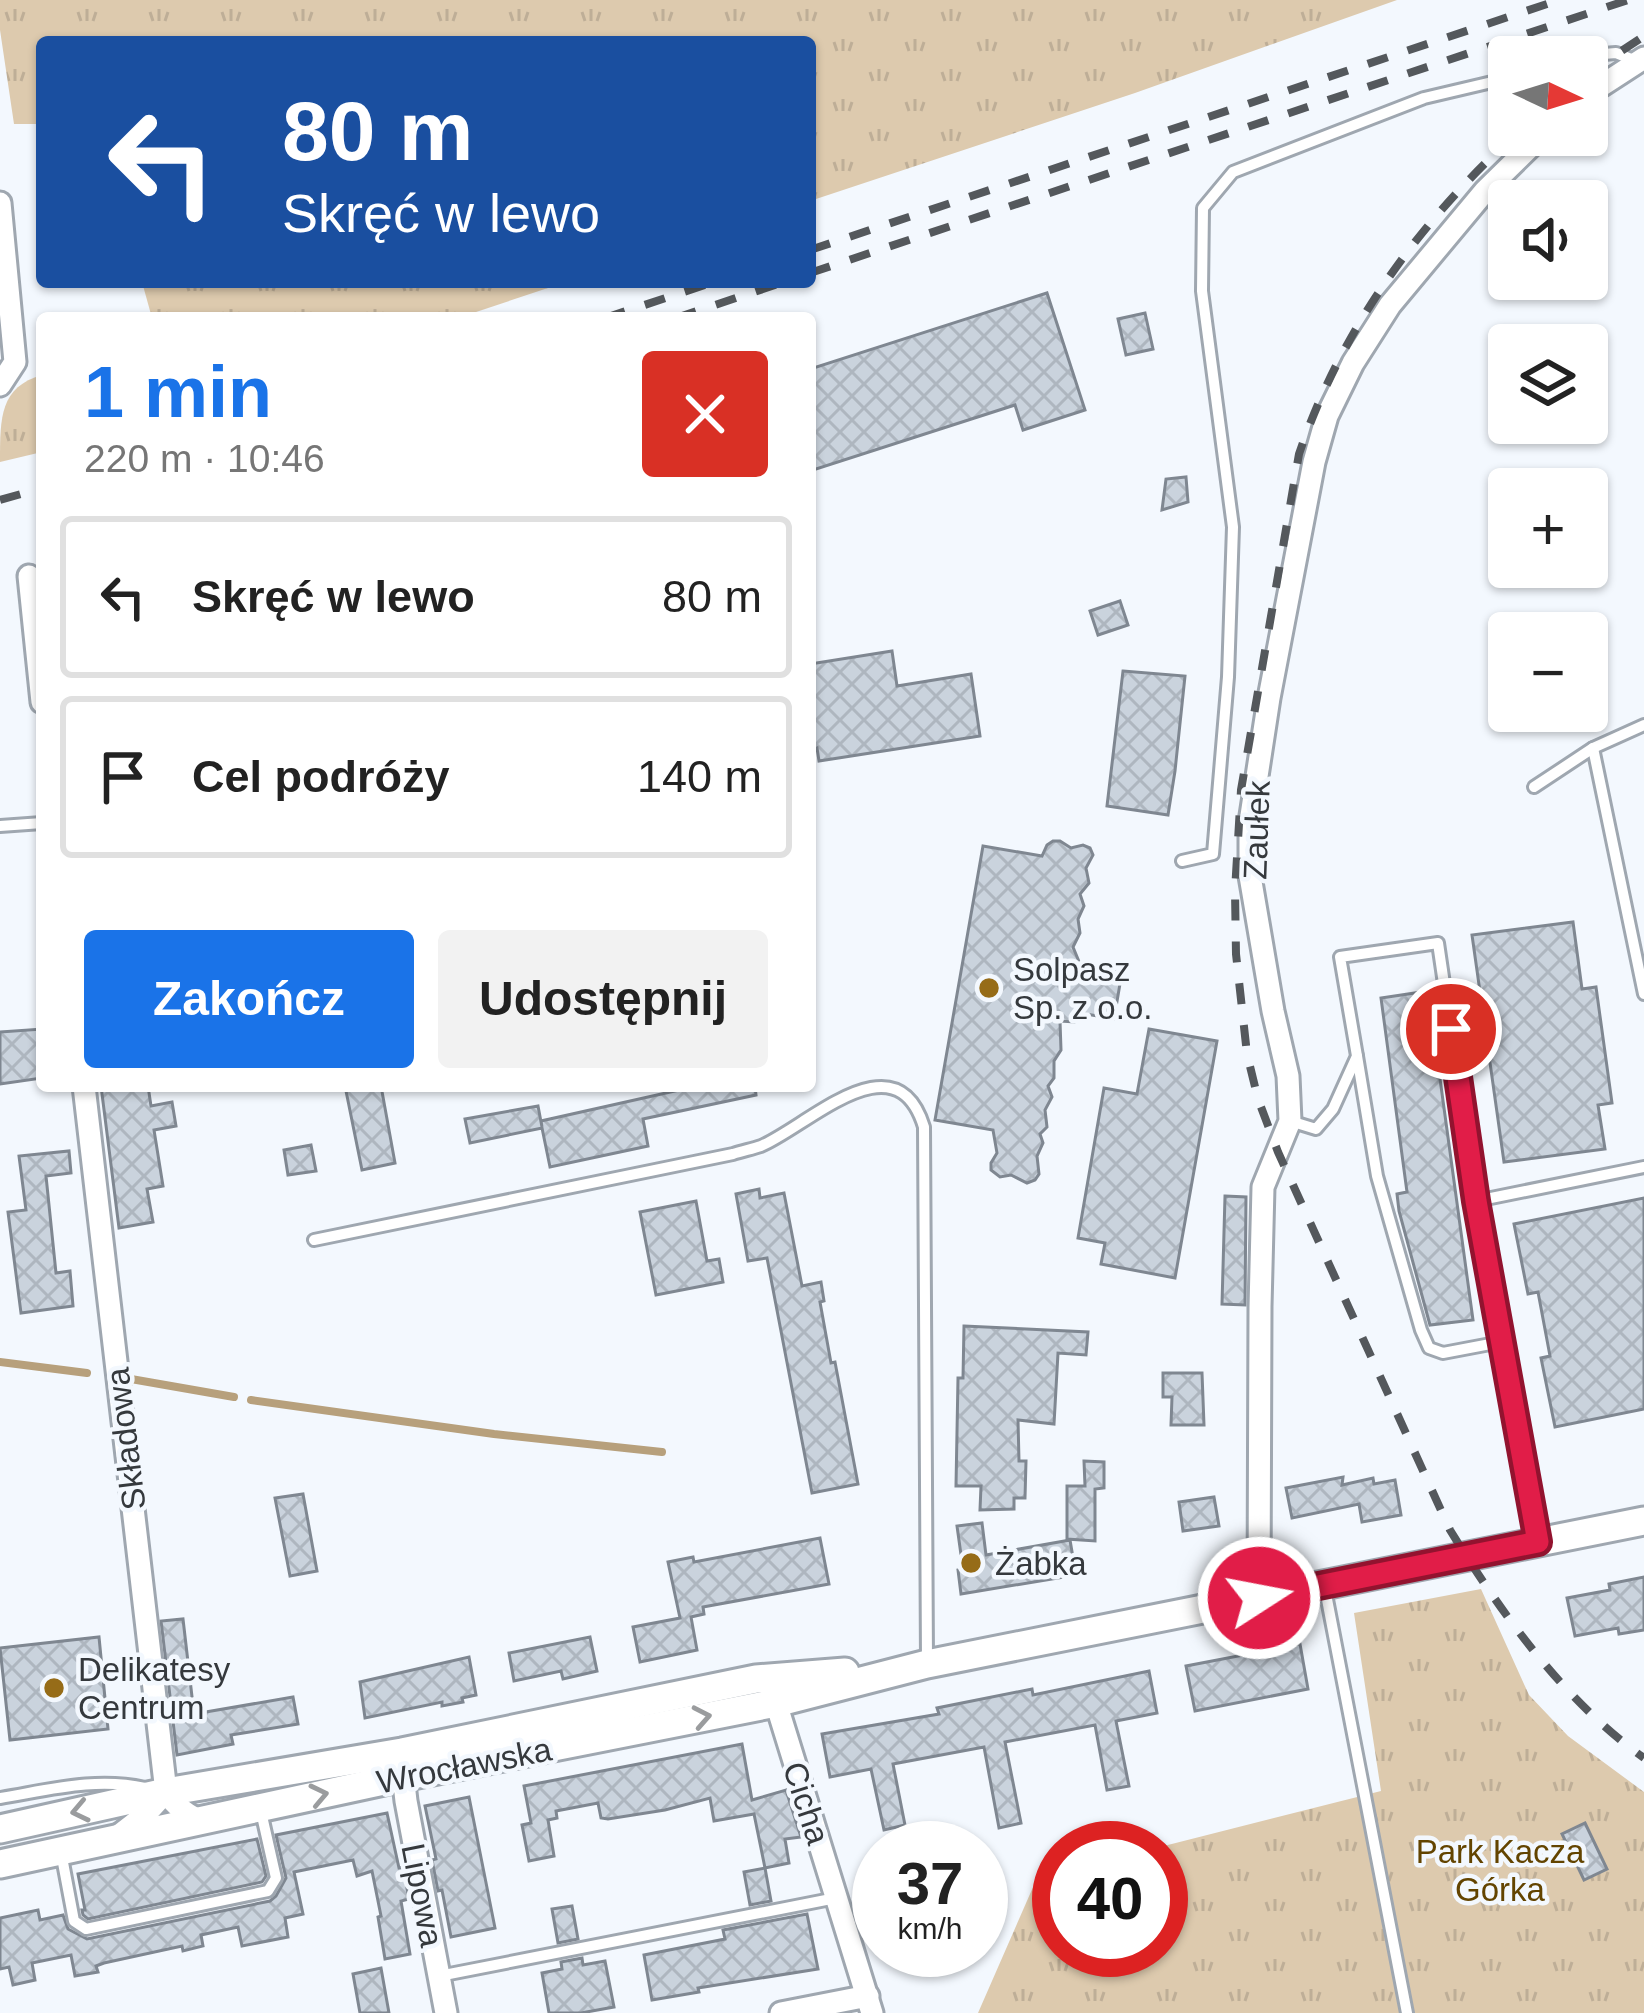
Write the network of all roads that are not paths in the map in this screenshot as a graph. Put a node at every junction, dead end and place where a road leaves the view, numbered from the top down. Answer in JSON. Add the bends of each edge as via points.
{"nodes":[{"id":1,"x":1608,"y":53,"type":"edge"},
{"id":2,"x":1640,"y":59,"type":"edge"},
{"id":3,"x":1608,"y":81,"type":"edge"},
{"id":4,"x":1488,"y":83,"type":"edge"},
{"id":5,"x":1521,"y":156,"type":"edge"},
{"id":6,"x":0,"y":203,"type":"edge"},
{"id":7,"x":4,"y":381,"type":"edge"},
{"id":8,"x":29,"y":576,"type":"dead end"},
{"id":9,"x":36,"y":644,"type":"edge"},
{"id":10,"x":1644,"y":725,"type":"edge"},
{"id":11,"x":1593,"y":748,"type":"junction"},
{"id":12,"x":1534,"y":787,"type":"dead end"},
{"id":13,"x":36,"y":823,"type":"edge"},
{"id":14,"x":0,"y":826,"type":"edge"},
{"id":15,"x":1182,"y":861,"type":"dead end"},
{"id":16,"x":1644,"y":994,"type":"edge"},
{"id":17,"x":1357,"y":1056,"type":"junction"},
{"id":18,"x":85,"y":1092,"type":"edge"},
{"id":19,"x":1290,"y":1121,"type":"junction"},
{"id":20,"x":1644,"y":1167,"type":"edge"},
{"id":21,"x":1476,"y":1201,"type":"junction"},
{"id":22,"x":314,"y":1240,"type":"dead end"},
{"id":23,"x":1502,"y":1342,"type":"junction"},
{"id":24,"x":1644,"y":1522,"type":"edge"},
{"id":25,"x":1538,"y":1542,"type":"junction"},
{"id":26,"x":1324,"y":1586,"type":"junction"},
{"id":27,"x":1259,"y":1598,"type":"junction"},
{"id":28,"x":927,"y":1664,"type":"junction"},
{"id":29,"x":772,"y":1691,"type":"junction"},
{"id":30,"x":402,"y":1764,"type":"junction"},
{"id":31,"x":166,"y":1792,"type":"junction"},
{"id":32,"x":0,"y":1798,"type":"edge"},
{"id":33,"x":260,"y":1808,"type":"junction"},
{"id":34,"x":203,"y":1822,"type":"junction"},
{"id":35,"x":0,"y":1828,"type":"edge"},
{"id":36,"x":109,"y":1841,"type":"junction"},
{"id":37,"x":62,"y":1852,"type":"junction"},
{"id":38,"x":0,"y":1864,"type":"edge"},
{"id":39,"x":837,"y":1898,"type":"junction"},
{"id":40,"x":439,"y":1976,"type":"junction"},
{"id":41,"x":870,"y":2005,"type":"edge"},
{"id":42,"x":446,"y":2013,"type":"edge"},
{"id":43,"x":781,"y":2013,"type":"edge"},
{"id":44,"x":1407,"y":2013,"type":"edge"}],
"edges":[{"from":1,"to":2,"type":"lane"},
{"from":2,"to":3,"type":"street"},
{"from":4,"to":15,"type":"lane","via":[[1424,98],[1233,172],[1203,208],[1202,291],[1232,570],[1213,854]]},
{"from":5,"to":19,"type":"street","name":"Zaułek","via":[[1390,304],[1353,362],[1314,462],[1250,821],[1250,876]]},
{"from":6,"to":7,"type":"street","via":[[15,362]]},
{"from":8,"to":9,"type":"street"},
{"from":10,"to":11,"type":"lane"},
{"from":11,"to":12,"type":"lane"},
{"from":11,"to":16,"type":"lane"},
{"from":13,"to":14,"type":"lane"},
{"from":17,"to":19,"type":"lane","via":[[1316,1130]]},
{"from":17,"to":21,"type":"lane","via":[[1340,957],[1438,943]]},
{"from":17,"to":23,"type":"lane","via":[[1377,1176],[1430,1348],[1443,1353]]},
{"from":18,"to":31,"type":"street","name":"Składowa"},
{"from":19,"to":27,"type":"street","name":"Zaułek","via":[[1263,1187]]},
{"from":20,"to":21,"type":"lane"},
{"from":21,"to":23,"type":"lane"},
{"from":22,"to":28,"type":"lane","via":[[733,1154],[847,1094],[898,1090],[918,1106],[924,1126]]},
{"from":23,"to":25,"type":"lane"},
{"from":24,"to":25,"type":"street","name":"Wrocławska"},
{"from":25,"to":26,"type":"street","name":"Wrocławska"},
{"from":26,"to":27,"type":"street","name":"Wrocławska"},
{"from":26,"to":44,"type":"lane"},
{"from":27,"to":28,"type":"street","name":"Wrocławska"},
{"from":28,"to":29,"type":"street","name":"Wrocławska"},
{"from":29,"to":30,"type":"street","name":"Wrocławska"},
{"from":29,"to":39,"type":"street","name":"Cicha"},
{"from":30,"to":31,"type":"street","name":"Wrocławska"},
{"from":33,"to":30,"type":"street","name":"Wrocławska","one_way":true},
{"from":30,"to":40,"type":"street","name":"Lipowa"},
{"from":31,"to":32,"type":"lane","via":[[97,1782]]},
{"from":31,"to":34,"type":"street"},
{"from":31,"to":35,"type":"street","name":"Wrocławska","one_way":true},
{"from":31,"to":36,"type":"street"},
{"from":33,"to":34,"type":"street","name":"Wrocławska"},
{"from":33,"to":37,"type":"lane","via":[[276,1878],[268,1891],[86,1929],[74,1921]]},
{"from":34,"to":36,"type":"street","name":"Wrocławska"},
{"from":36,"to":37,"type":"street","name":"Wrocławska"},
{"from":37,"to":38,"type":"street","name":"Wrocławska"},
{"from":39,"to":40,"type":"lane"},
{"from":39,"to":41,"type":"street","name":"Cicha"},
{"from":40,"to":42,"type":"street","name":"Lipowa"},
{"from":41,"to":43,"type":"street","name":"Cicha"}]}
